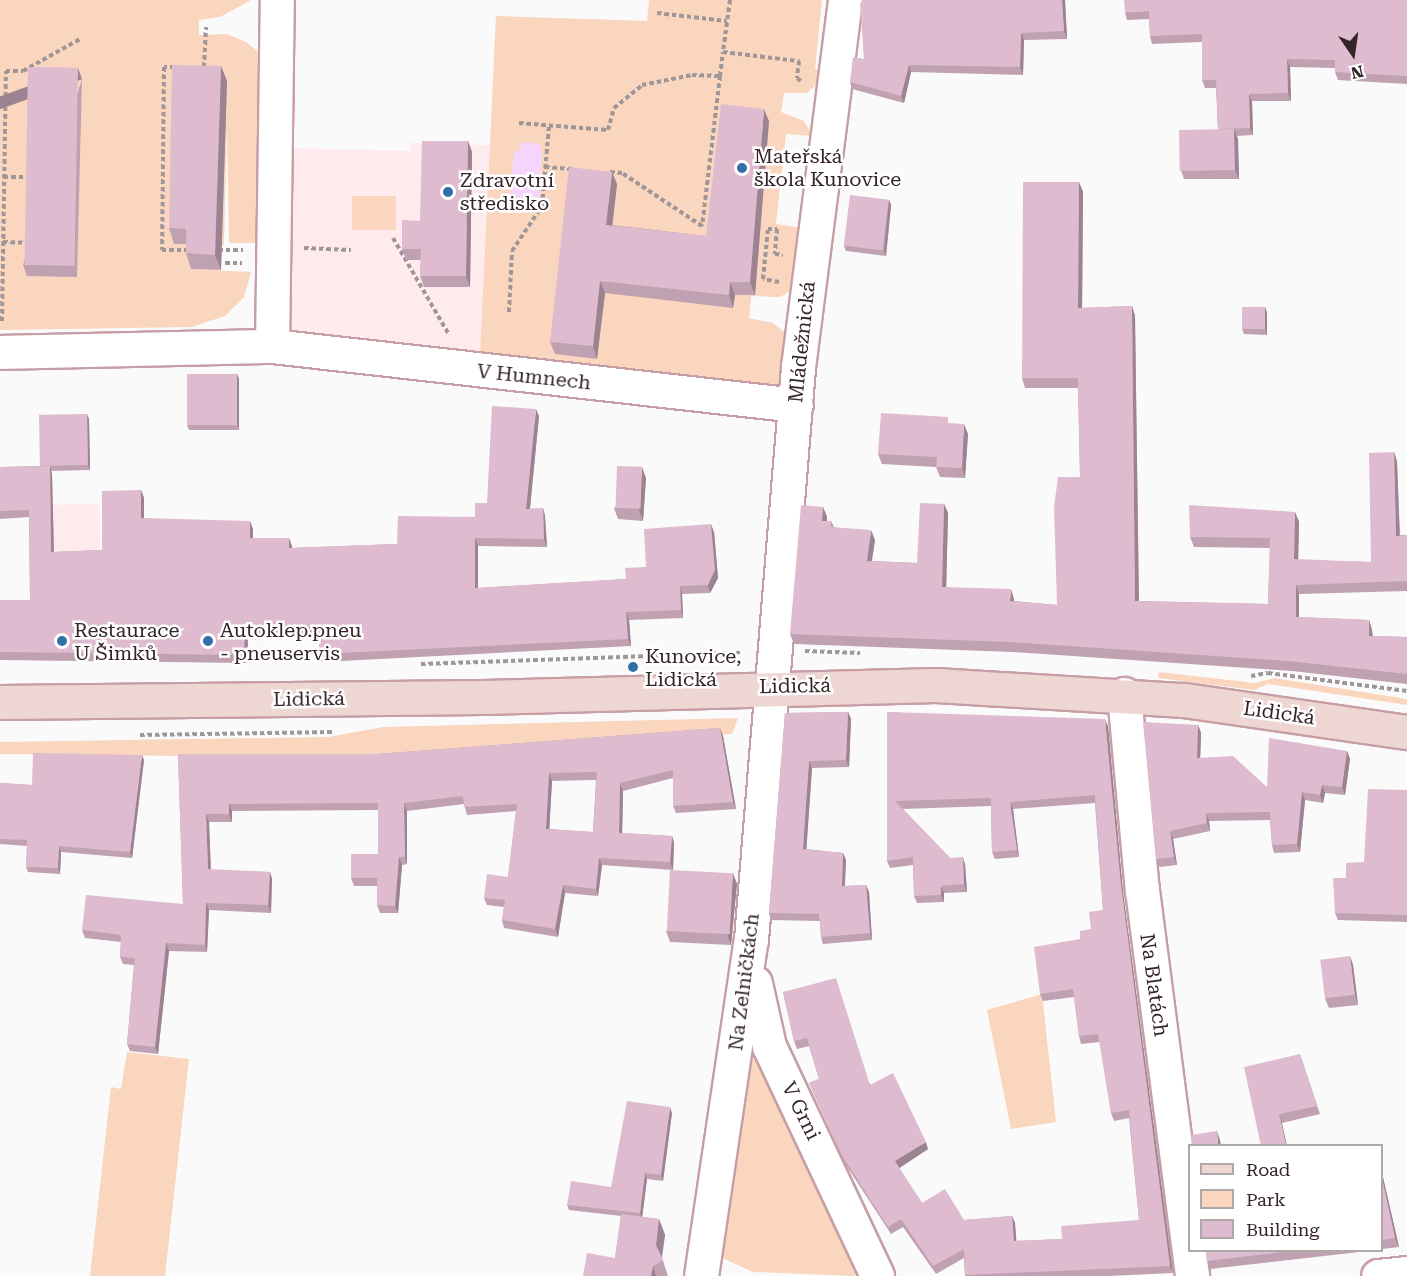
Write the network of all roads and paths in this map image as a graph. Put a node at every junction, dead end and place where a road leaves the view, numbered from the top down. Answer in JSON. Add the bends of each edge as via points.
{"nodes":[{"id":1,"x":277,"y":0,"type":"edge"},
{"id":2,"x":730,"y":0,"type":"edge"},
{"id":3,"x":845,"y":0,"type":"edge"},
{"id":4,"x":657,"y":13,"type":"dead end"},
{"id":5,"x":727,"y":21,"type":"junction"},
{"id":6,"x":206,"y":27,"type":"dead end"},
{"id":7,"x":80,"y":39,"type":"dead end"},
{"id":8,"x":723,"y":52,"type":"junction"},
{"id":9,"x":185,"y":67,"type":"edge"},
{"id":10,"x":196,"y":67,"type":"edge"},
{"id":11,"x":833,"y":75,"type":"junction"},
{"id":12,"x":720,"y":76,"type":"junction"},
{"id":13,"x":718,"y":96,"type":"junction"},
{"id":14,"x":724,"y":97,"type":"dead end"},
{"id":15,"x":519,"y":123,"type":"dead end"},
{"id":16,"x":549,"y":126,"type":"junction"},
{"id":17,"x":545,"y":167,"type":"junction"},
{"id":18,"x":578,"y":170,"type":"edge"},
{"id":19,"x":600,"y":171,"type":"edge"},
{"id":20,"x":4,"y":177,"type":"junction"},
{"id":21,"x":30,"y":177,"type":"edge"},
{"id":22,"x":393,"y":238,"type":"dead end"},
{"id":23,"x":3,"y":242,"type":"junction"},
{"id":24,"x":28,"y":243,"type":"edge"},
{"id":25,"x":274,"y":248,"type":"junction"},
{"id":26,"x":196,"y":250,"type":"edge"},
{"id":27,"x":207,"y":250,"type":"edge"},
{"id":28,"x":351,"y":250,"type":"dead end"},
{"id":29,"x":779,"y":282,"type":"dead end"},
{"id":30,"x":778,"y":289,"type":"dead end"},
{"id":31,"x":509,"y":312,"type":"dead end"},
{"id":32,"x":450,"y":337,"type":"dead end"},
{"id":33,"x":1,"y":343,"type":"edge"},
{"id":34,"x":272,"y":346,"type":"junction"},
{"id":35,"x":796,"y":405,"type":"junction"},
{"id":36,"x":771,"y":652,"type":"junction"},
{"id":37,"x":869,"y":653,"type":"dead end"},
{"id":38,"x":407,"y":664,"type":"dead end"},
{"id":39,"x":1241,"y":675,"type":"dead end"},
{"id":40,"x":769,"y":686,"type":"junction"},
{"id":41,"x":1407,"y":691,"type":"edge"},
{"id":42,"x":1124,"y":694,"type":"junction"},
{"id":43,"x":0,"y":702,"type":"edge"},
{"id":44,"x":1407,"y":732,"type":"edge"},
{"id":45,"x":751,"y":939,"type":"junction"},
{"id":46,"x":1188,"y":1245,"type":"edge"},
{"id":47,"x":1189,"y":1252,"type":"edge"},
{"id":48,"x":1407,"y":1274,"type":"edge"},
{"id":49,"x":701,"y":1276,"type":"edge"},
{"id":50,"x":877,"y":1276,"type":"edge"},
{"id":51,"x":1192,"y":1276,"type":"edge"},
{"id":52,"x":1378,"y":1276,"type":"edge"}],
"edges":[{"from":1,"to":25,"type":"street"},
{"from":2,"to":5,"type":"path"},
{"from":3,"to":11,"type":"street","name":"Mládežnická"},
{"from":4,"to":5,"type":"path"},
{"from":5,"to":8,"type":"path"},
{"from":6,"to":10,"type":"path","via":[[206,67]]},
{"from":7,"to":20,"type":"path","via":[[23,71],[6,71]]},
{"from":8,"to":11,"type":"path","via":[[799,61],[797,78],[806,84],[818,74]]},
{"from":8,"to":12,"type":"path"},
{"from":9,"to":26,"type":"path","via":[[165,67],[162,250]]},
{"from":11,"to":35,"type":"street","name":"Mládežnická"},
{"from":12,"to":13,"type":"path"},
{"from":12,"to":16,"type":"path","via":[[683,76],[642,85],[621,98],[608,130]]},
{"from":13,"to":14,"type":"path"},
{"from":13,"to":19,"type":"path","via":[[702,226],[622,173]]},
{"from":15,"to":16,"type":"path"},
{"from":16,"to":17,"type":"path"},
{"from":17,"to":18,"type":"path"},
{"from":17,"to":31,"type":"path","via":[[542,206],[512,251]]},
{"from":20,"to":21,"type":"path"},
{"from":20,"to":23,"type":"path"},
{"from":22,"to":32,"type":"path"},
{"from":23,"to":24,"type":"path"},
{"from":23,"to":33,"type":"path"},
{"from":25,"to":27,"type":"path"},
{"from":25,"to":28,"type":"path"},
{"from":25,"to":34,"type":"street"},
{"from":29,"to":30,"type":"path"},
{"from":33,"to":34,"type":"street","name":"V Humnech"},
{"from":34,"to":35,"type":"street","name":"V Humnech"},
{"from":35,"to":36,"type":"street","name":"Mládežnická"},
{"from":36,"to":37,"type":"path"},
{"from":36,"to":38,"type":"path"},
{"from":36,"to":40,"type":"street","name":"Mládežnická"},
{"from":39,"to":41,"type":"path","via":[[1268,673]]},
{"from":40,"to":42,"type":"main road","name":"Lidická","via":[[936,685]]},
{"from":40,"to":43,"type":"main road","name":"Lidická","via":[[482,697]]},
{"from":40,"to":45,"type":"street","name":"Na Zelničkách"},
{"from":42,"to":44,"type":"main road","name":"Lidická"},
{"from":42,"to":46,"type":"street","name":"Na Blatách","via":[[1140,878]]},
{"from":45,"to":49,"type":"street","name":"Na Zelničkách"},
{"from":45,"to":50,"type":"street","name":"V Grni","via":[[766,1038]]},
{"from":47,"to":51,"type":"street","name":"Na Blatách"},
{"from":48,"to":52,"type":"street"}]}
